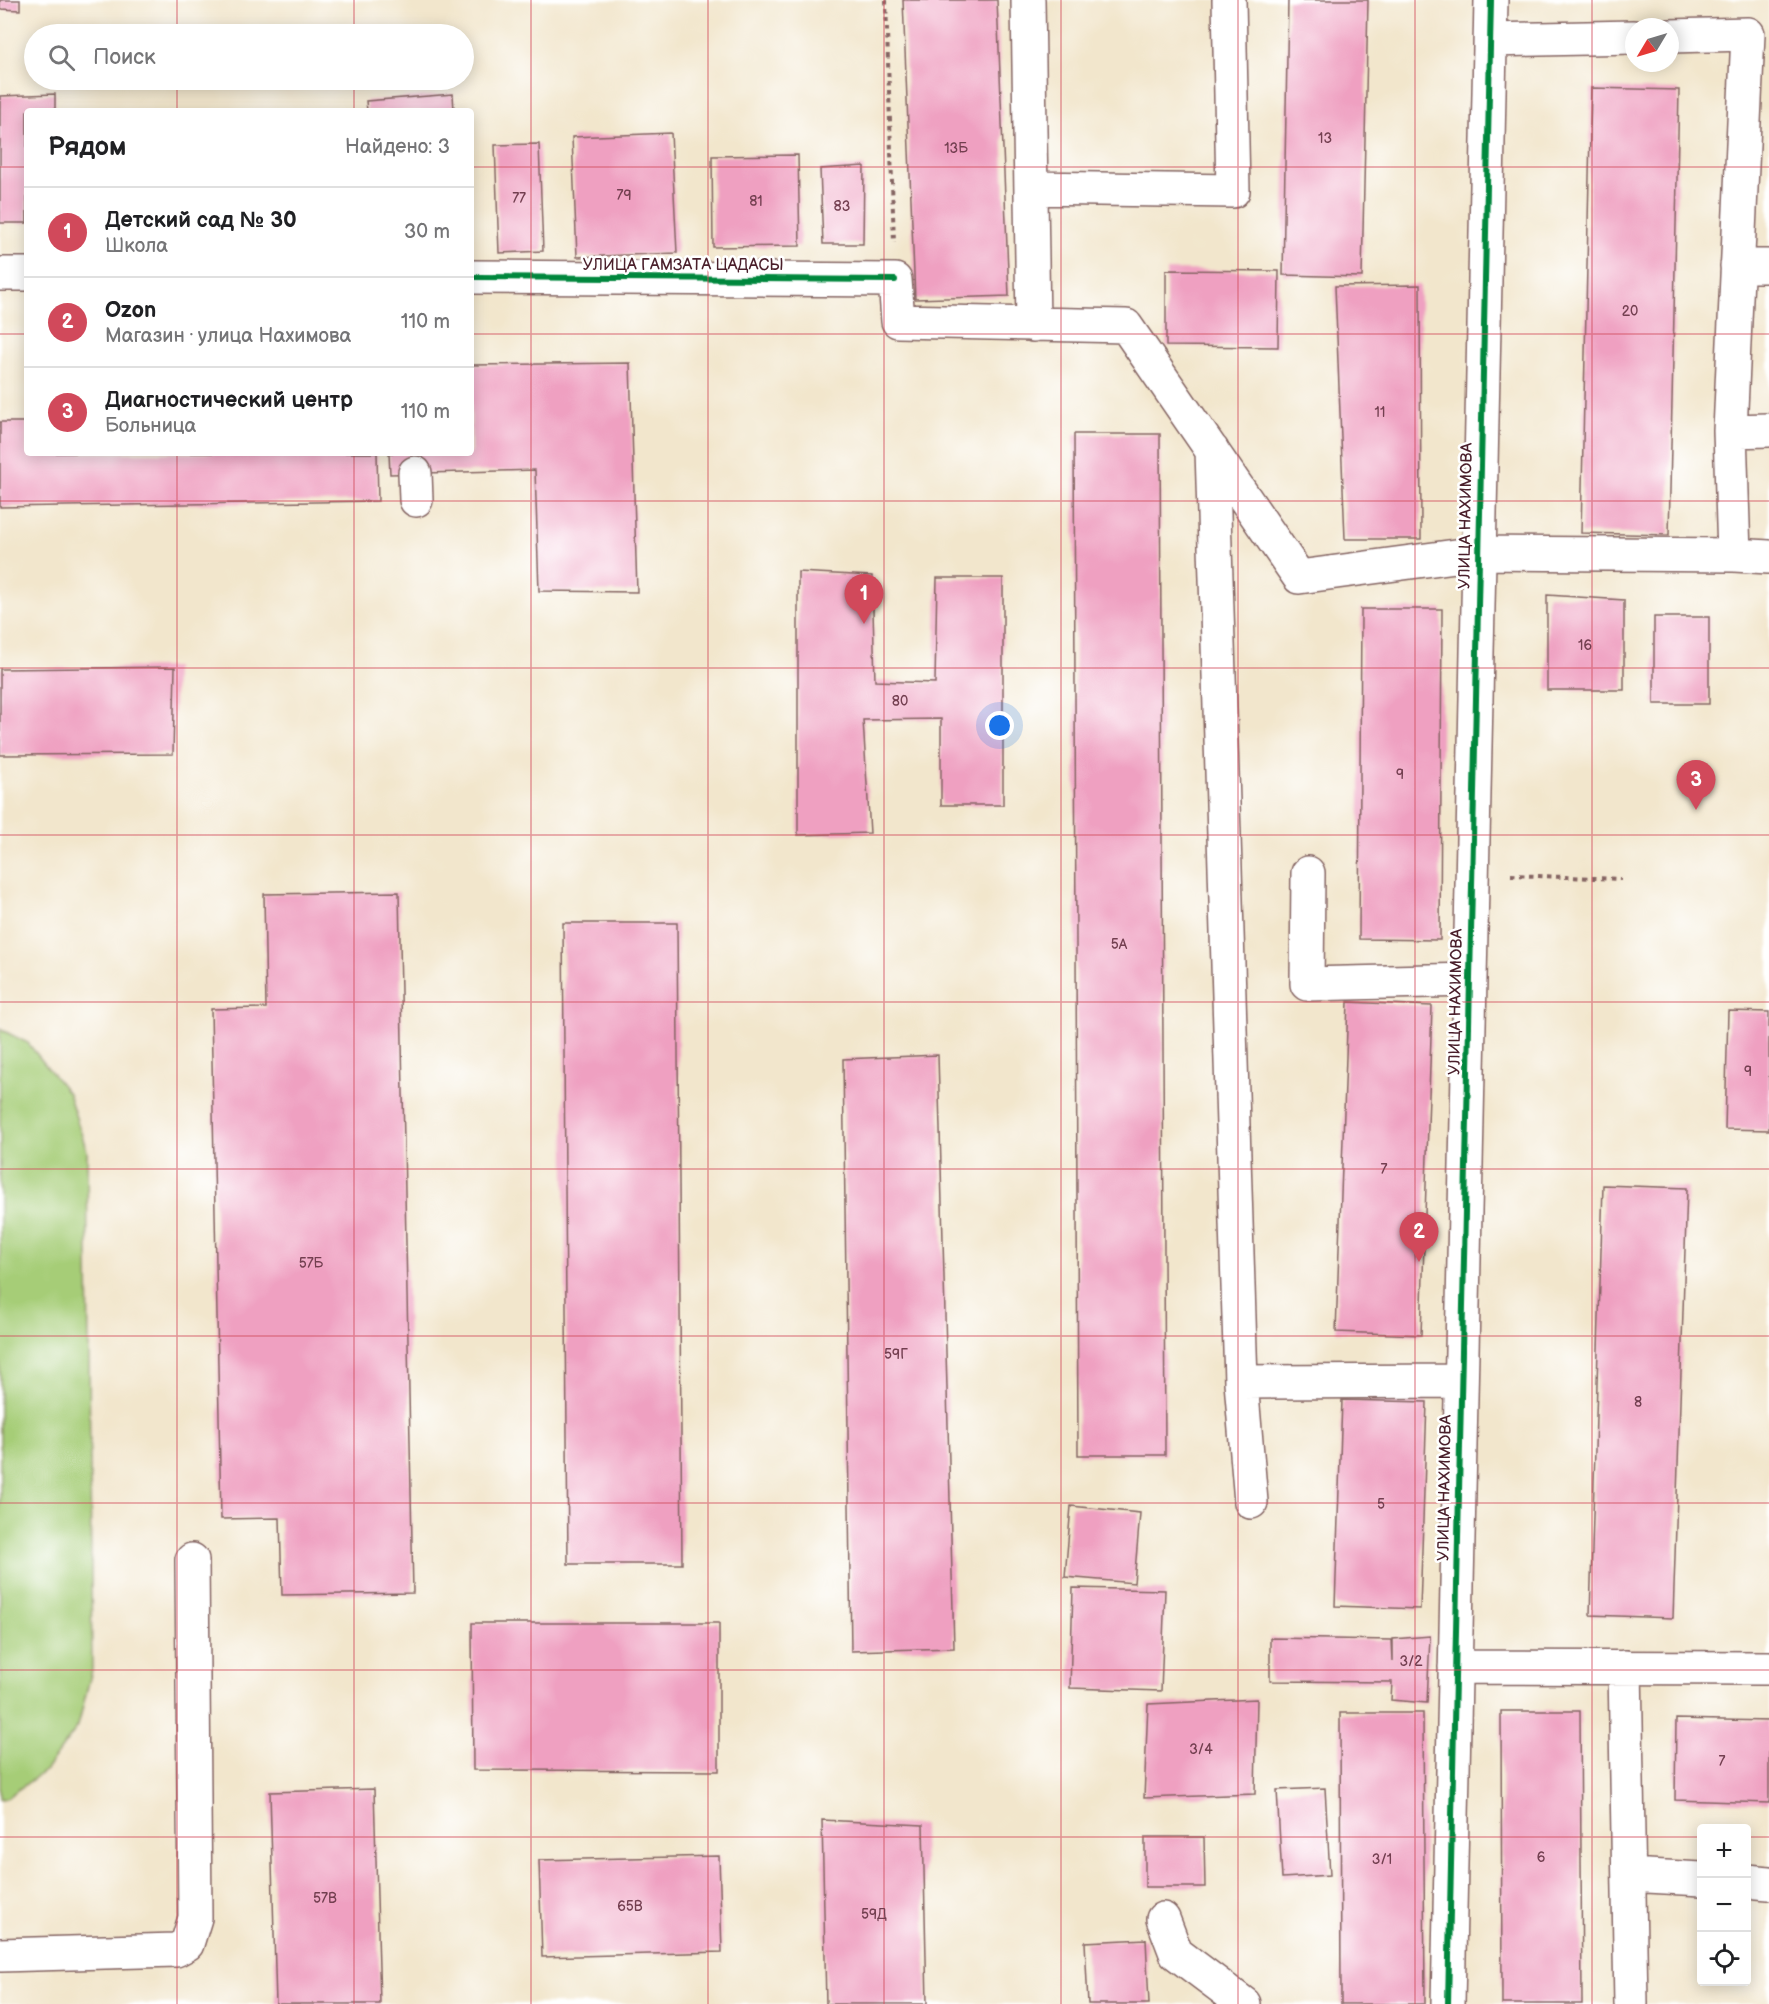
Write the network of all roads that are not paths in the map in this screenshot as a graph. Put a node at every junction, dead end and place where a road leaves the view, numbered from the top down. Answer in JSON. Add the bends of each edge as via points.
{"nodes":[{"id":1,"x":1028,"y":0,"type":"edge"},
{"id":2,"x":1229,"y":0,"type":"edge"},
{"id":3,"x":1491,"y":0,"type":"edge"},
{"id":4,"x":1625,"y":36,"type":"edge"},
{"id":5,"x":1679,"y":36,"type":"edge"},
{"id":6,"x":1491,"y":40,"type":"junction"},
{"id":7,"x":1031,"y":188,"type":"junction"},
{"id":8,"x":1753,"y":266,"type":"edge"},
{"id":9,"x":0,"y":274,"type":"edge"},
{"id":10,"x":24,"y":274,"type":"edge"},
{"id":11,"x":474,"y":277,"type":"edge"},
{"id":12,"x":1033,"y":325,"type":"junction"},
{"id":13,"x":1769,"y":430,"type":"edge"},
{"id":14,"x":1730,"y":431,"type":"junction"},
{"id":15,"x":1212,"y":450,"type":"junction"},
{"id":16,"x":1478,"y":553,"type":"junction"},
{"id":17,"x":1734,"y":555,"type":"junction"},
{"id":18,"x":1769,"y":557,"type":"edge"},
{"id":19,"x":1308,"y":873,"type":"dead end"},
{"id":20,"x":1470,"y":980,"type":"junction"},
{"id":21,"x":1461,"y":1381,"type":"junction"},
{"id":22,"x":1241,"y":1382,"type":"junction"},
{"id":23,"x":1251,"y":1502,"type":"dead end"},
{"id":24,"x":192,"y":1560,"type":"dead end"},
{"id":25,"x":1455,"y":1667,"type":"junction"},
{"id":26,"x":1625,"y":1667,"type":"junction"},
{"id":27,"x":1769,"y":1668,"type":"edge"},
{"id":28,"x":1629,"y":1875,"type":"junction"},
{"id":29,"x":1697,"y":1879,"type":"edge"},
{"id":30,"x":1751,"y":1881,"type":"edge"},
{"id":31,"x":1769,"y":1883,"type":"edge"},
{"id":32,"x":1163,"y":1918,"type":"dead end"},
{"id":33,"x":0,"y":1954,"type":"edge"},
{"id":34,"x":1244,"y":2004,"type":"edge"},
{"id":35,"x":1448,"y":2004,"type":"edge"},
{"id":36,"x":1631,"y":2004,"type":"edge"}],
"edges":[{"from":1,"to":7,"type":"street"},
{"from":2,"to":7,"type":"street","via":[[1233,191]]},
{"from":3,"to":6,"type":"street","name":"УЛИЦА НАХИМОВА"},
{"from":4,"to":6,"type":"street"},
{"from":5,"to":8,"type":"street","via":[[1748,34]]},
{"from":6,"to":16,"type":"street","name":"УЛИЦА НАХИМОВА"},
{"from":7,"to":12,"type":"street"},
{"from":8,"to":14,"type":"street"},
{"from":9,"to":10,"type":"street"},
{"from":11,"to":12,"type":"street","name":"УЛИЦА ГАМЗАТА ЦАДАСЫ","via":[[895,280],[898,321]]},
{"from":12,"to":15,"type":"street","via":[[1126,326]]},
{"from":13,"to":14,"type":"street"},
{"from":14,"to":17,"type":"street"},
{"from":15,"to":16,"type":"street","via":[[1299,577]]},
{"from":15,"to":22,"type":"street"},
{"from":16,"to":17,"type":"street"},
{"from":16,"to":20,"type":"street","name":"УЛИЦА НАХИМОВА"},
{"from":17,"to":18,"type":"street"},
{"from":19,"to":20,"type":"street","via":[[1307,984]]},
{"from":20,"to":21,"type":"street","name":"УЛИЦА НАХИМОВА"},
{"from":21,"to":22,"type":"street"},
{"from":21,"to":25,"type":"street","name":"УЛИЦА НАХИМОВА"},
{"from":22,"to":23,"type":"street"},
{"from":24,"to":33,"type":"street","via":[[195,1918],[187,1944],[176,1950]]},
{"from":25,"to":26,"type":"street"},
{"from":25,"to":35,"type":"street","name":"УЛИЦА НАХИМОВА"},
{"from":26,"to":27,"type":"street"},
{"from":26,"to":28,"type":"street"},
{"from":28,"to":29,"type":"street"},
{"from":28,"to":36,"type":"street"},
{"from":30,"to":31,"type":"street"},
{"from":32,"to":34,"type":"street","via":[[1176,1953]]}]}
